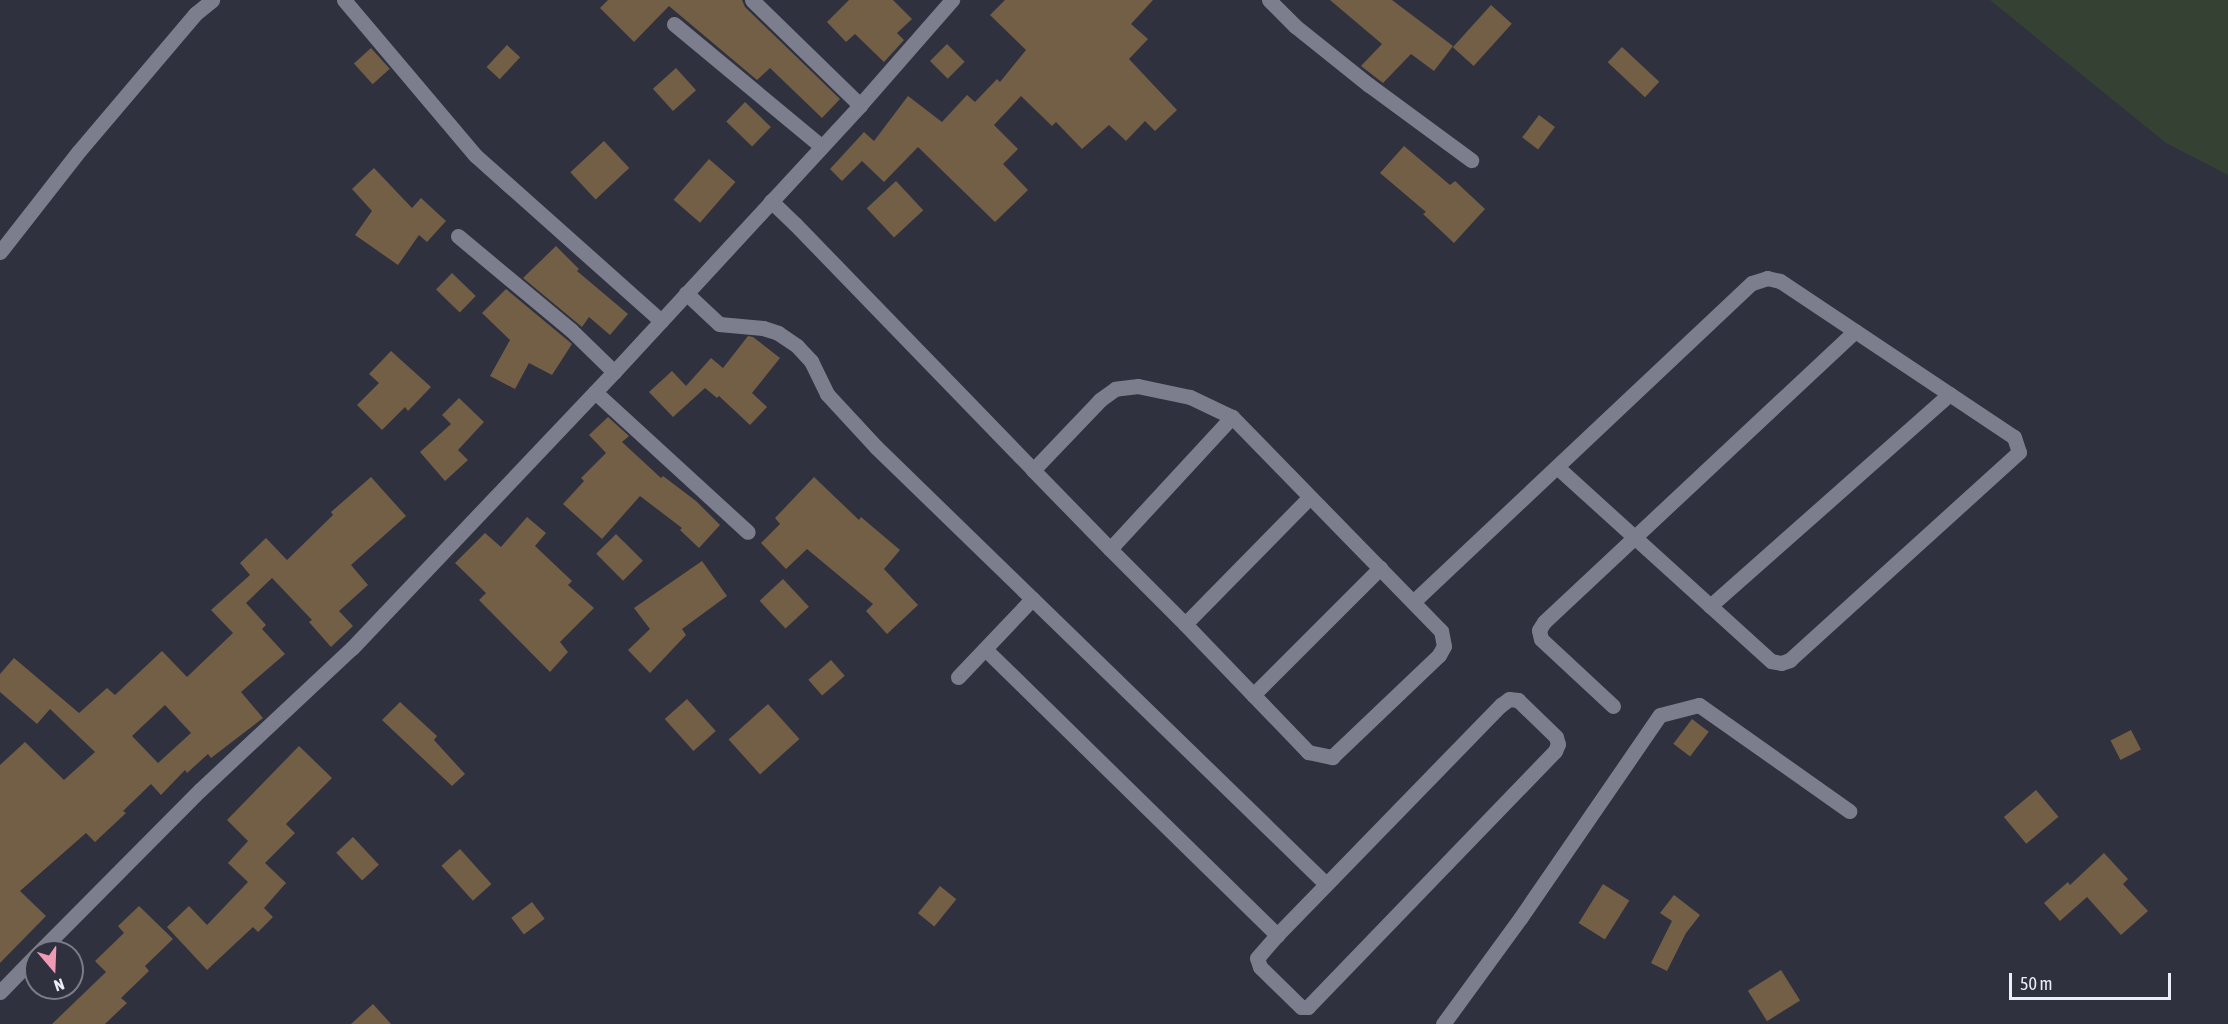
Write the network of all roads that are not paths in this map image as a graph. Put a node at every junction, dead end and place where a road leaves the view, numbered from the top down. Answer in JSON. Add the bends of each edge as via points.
{"nodes":[{"id":1,"x":212,"y":0,"type":"edge"},
{"id":2,"x":344,"y":0,"type":"edge"},
{"id":3,"x":752,"y":0,"type":"edge"},
{"id":4,"x":952,"y":0,"type":"edge"},
{"id":5,"x":1269,"y":0,"type":"edge"},
{"id":6,"x":675,"y":24,"type":"dead end"},
{"id":7,"x":860,"y":105,"type":"junction"},
{"id":8,"x":821,"y":146,"type":"junction"},
{"id":9,"x":1471,"y":160,"type":"dead end"},
{"id":10,"x":771,"y":201,"type":"junction"},
{"id":11,"x":458,"y":236,"type":"dead end"},
{"id":12,"x":0,"y":252,"type":"edge"},
{"id":13,"x":686,"y":293,"type":"junction"},
{"id":14,"x":661,"y":321,"type":"junction"},
{"id":15,"x":1855,"y":331,"type":"junction"},
{"id":16,"x":614,"y":372,"type":"junction"},
{"id":17,"x":595,"y":392,"type":"junction"},
{"id":18,"x":1950,"y":394,"type":"junction"},
{"id":19,"x":1232,"y":417,"type":"junction"},
{"id":20,"x":1557,"y":467,"type":"junction"},
{"id":21,"x":1033,"y":470,"type":"junction"},
{"id":22,"x":1310,"y":497,"type":"junction"},
{"id":23,"x":748,"y":532,"type":"dead end"},
{"id":24,"x":1634,"y":536,"type":"junction"},
{"id":25,"x":1110,"y":549,"type":"junction"},
{"id":26,"x":1380,"y":568,"type":"junction"},
{"id":27,"x":1032,"y":599,"type":"junction"},
{"id":28,"x":1413,"y":602,"type":"junction"},
{"id":29,"x":1710,"y":606,"type":"junction"},
{"id":30,"x":1185,"y":624,"type":"junction"},
{"id":31,"x":985,"y":649,"type":"junction"},
{"id":32,"x":958,"y":677,"type":"dead end"},
{"id":33,"x":1253,"y":695,"type":"junction"},
{"id":34,"x":1613,"y":706,"type":"dead end"},
{"id":35,"x":1849,"y":811,"type":"dead end"},
{"id":36,"x":1326,"y":884,"type":"junction"},
{"id":37,"x":1277,"y":935,"type":"junction"},
{"id":38,"x":51,"y":940,"type":"edge"},
{"id":39,"x":24,"y":967,"type":"edge"},
{"id":40,"x":0,"y":992,"type":"edge"},
{"id":41,"x":1443,"y":1024,"type":"edge"}],
"edges":[{"from":1,"to":12,"type":"street","via":[[195,14],[79,151]]},
{"from":2,"to":14,"type":"street","via":[[476,156]]},
{"from":3,"to":7,"type":"street"},
{"from":4,"to":7,"type":"street"},
{"from":5,"to":9,"type":"street","via":[[1369,86]]},
{"from":6,"to":8,"type":"street"},
{"from":7,"to":8,"type":"street"},
{"from":8,"to":10,"type":"street"},
{"from":10,"to":13,"type":"street"},
{"from":10,"to":21,"type":"street"},
{"from":11,"to":16,"type":"street","via":[[571,330]]},
{"from":13,"to":14,"type":"street"},
{"from":13,"to":27,"type":"street","via":[[719,324],[763,328],[797,346],[811,361],[827,394],[876,447]]},
{"from":14,"to":16,"type":"street"},
{"from":15,"to":18,"type":"street"},
{"from":15,"to":20,"type":"street","via":[[1780,281],[1767,279],[1752,284]]},
{"from":15,"to":24,"type":"street"},
{"from":16,"to":17,"type":"street"},
{"from":17,"to":23,"type":"street"},
{"from":17,"to":38,"type":"street","via":[[352,648],[200,790]]},
{"from":18,"to":29,"type":"street"},
{"from":18,"to":29,"type":"street","via":[[2014,437],[2019,452],[1790,660],[1771,661]]},
{"from":19,"to":21,"type":"street","via":[[1190,397],[1138,386],[1115,389]]},
{"from":19,"to":22,"type":"street"},
{"from":19,"to":25,"type":"street"},
{"from":20,"to":24,"type":"street"},
{"from":20,"to":28,"type":"street"},
{"from":21,"to":25,"type":"street"},
{"from":22,"to":26,"type":"street"},
{"from":22,"to":30,"type":"street"},
{"from":24,"to":29,"type":"street"},
{"from":24,"to":34,"type":"street","via":[[1539,630],[1541,639]]},
{"from":25,"to":30,"type":"street"},
{"from":26,"to":28,"type":"street"},
{"from":26,"to":33,"type":"street"},
{"from":27,"to":31,"type":"street"},
{"from":27,"to":36,"type":"street"},
{"from":28,"to":33,"type":"street","via":[[1441,631],[1444,645],[1439,655],[1332,757],[1308,752]]},
{"from":30,"to":33,"type":"street"},
{"from":31,"to":32,"type":"street"},
{"from":31,"to":37,"type":"street"},
{"from":35,"to":41,"type":"street","via":[[1699,705],[1660,715]]},
{"from":36,"to":37,"type":"street"},
{"from":36,"to":37,"type":"street","via":[[1509,699],[1518,700],[1556,737],[1555,751],[1308,1007],[1301,1007],[1260,967],[1257,958]]},
{"from":39,"to":40,"type":"street"}]}
